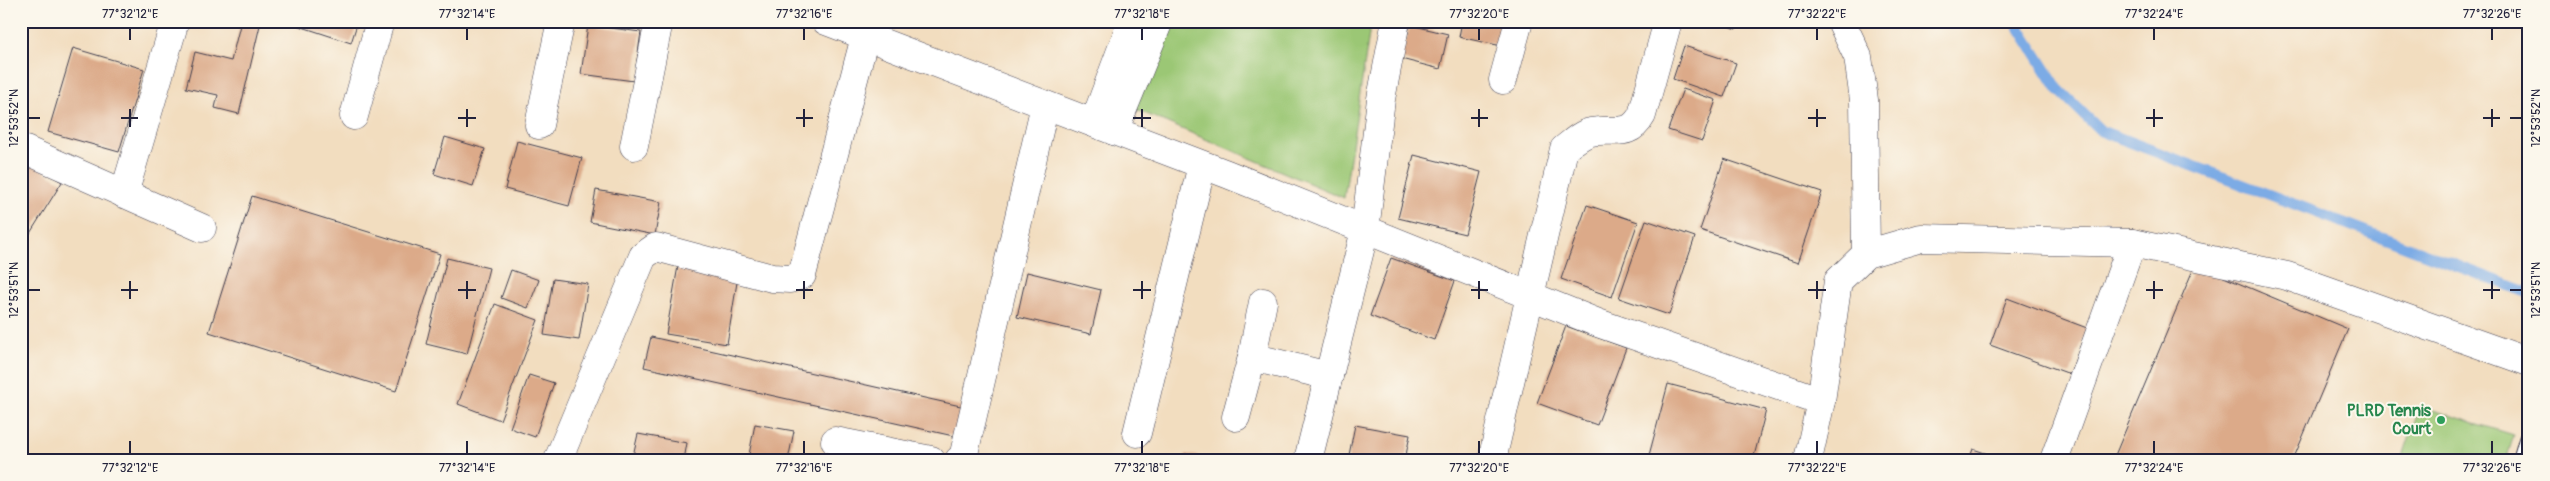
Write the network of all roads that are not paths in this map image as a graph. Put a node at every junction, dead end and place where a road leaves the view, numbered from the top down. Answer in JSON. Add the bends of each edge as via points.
{"nodes":[{"id":1,"x":175,"y":21,"type":"edge"},
{"id":2,"x":380,"y":21,"type":"edge"},
{"id":3,"x":561,"y":21,"type":"edge"},
{"id":4,"x":659,"y":21,"type":"edge"},
{"id":5,"x":826,"y":21,"type":"edge"},
{"id":6,"x":1132,"y":21,"type":"edge"},
{"id":7,"x":1159,"y":21,"type":"edge"},
{"id":8,"x":1396,"y":21,"type":"edge"},
{"id":9,"x":1519,"y":21,"type":"edge"},
{"id":10,"x":1668,"y":21,"type":"edge"},
{"id":11,"x":1841,"y":21,"type":"edge"},
{"id":12,"x":865,"y":36,"type":"junction"},
{"id":13,"x":1502,"y":80,"type":"dead end"},
{"id":14,"x":1045,"y":105,"type":"junction"},
{"id":15,"x":354,"y":116,"type":"dead end"},
{"id":16,"x":539,"y":125,"type":"dead end"},
{"id":17,"x":1104,"y":127,"type":"junction"},
{"id":18,"x":634,"y":146,"type":"dead end"},
{"id":19,"x":21,"y":148,"type":"edge"},
{"id":20,"x":1202,"y":165,"type":"junction"},
{"id":21,"x":124,"y":194,"type":"junction"},
{"id":22,"x":202,"y":228,"type":"dead end"},
{"id":23,"x":1365,"y":230,"type":"junction"},
{"id":24,"x":2132,"y":243,"type":"junction"},
{"id":25,"x":1866,"y":254,"type":"junction"},
{"id":26,"x":1530,"y":297,"type":"junction"},
{"id":27,"x":1263,"y":302,"type":"dead end"},
{"id":28,"x":1252,"y":357,"type":"junction"},
{"id":29,"x":2529,"y":362,"type":"edge"},
{"id":30,"x":1329,"y":376,"type":"junction"},
{"id":31,"x":1821,"y":401,"type":"junction"},
{"id":32,"x":1236,"y":417,"type":"dead end"},
{"id":33,"x":1137,"y":433,"type":"dead end"},
{"id":34,"x":2529,"y":440,"type":"edge"},
{"id":35,"x":835,"y":442,"type":"dead end"},
{"id":36,"x":558,"y":460,"type":"edge"},
{"id":37,"x":931,"y":460,"type":"edge"},
{"id":38,"x":959,"y":460,"type":"edge"},
{"id":39,"x":1308,"y":460,"type":"edge"},
{"id":40,"x":1492,"y":460,"type":"edge"},
{"id":41,"x":1808,"y":460,"type":"edge"},
{"id":42,"x":2054,"y":460,"type":"edge"},
{"id":43,"x":2523,"y":460,"type":"edge"}],
"edges":[{"from":1,"to":21,"type":"street"},
{"from":2,"to":15,"type":"street"},
{"from":3,"to":16,"type":"street"},
{"from":4,"to":18,"type":"street"},
{"from":5,"to":12,"type":"street"},
{"from":6,"to":17,"type":"street"},
{"from":7,"to":17,"type":"street"},
{"from":8,"to":23,"type":"street","via":[[1381,99]]},
{"from":9,"to":13,"type":"street"},
{"from":10,"to":26,"type":"street","via":[[1637,125],[1628,130],[1590,132],[1564,149]]},
{"from":11,"to":25,"type":"street","via":[[1858,57],[1864,100]]},
{"from":12,"to":14,"type":"street"},
{"from":12,"to":36,"type":"street","via":[[802,275],[790,279],[772,278],[656,247],[643,256]]},
{"from":14,"to":17,"type":"street"},
{"from":14,"to":38,"type":"street"},
{"from":17,"to":20,"type":"street"},
{"from":19,"to":21,"type":"street"},
{"from":20,"to":23,"type":"street"},
{"from":20,"to":33,"type":"street"},
{"from":21,"to":22,"type":"street"},
{"from":23,"to":26,"type":"street"},
{"from":23,"to":30,"type":"street"},
{"from":24,"to":25,"type":"street","via":[[1921,238]]},
{"from":24,"to":29,"type":"street","via":[[2287,276]]},
{"from":24,"to":42,"type":"street"},
{"from":25,"to":31,"type":"street","via":[[1838,281]]},
{"from":26,"to":31,"type":"street"},
{"from":26,"to":40,"type":"street"},
{"from":27,"to":28,"type":"street"},
{"from":28,"to":30,"type":"street"},
{"from":28,"to":32,"type":"street"},
{"from":30,"to":39,"type":"street"},
{"from":31,"to":41,"type":"street"},
{"from":34,"to":43,"type":"lane"},
{"from":35,"to":37,"type":"street"}]}
